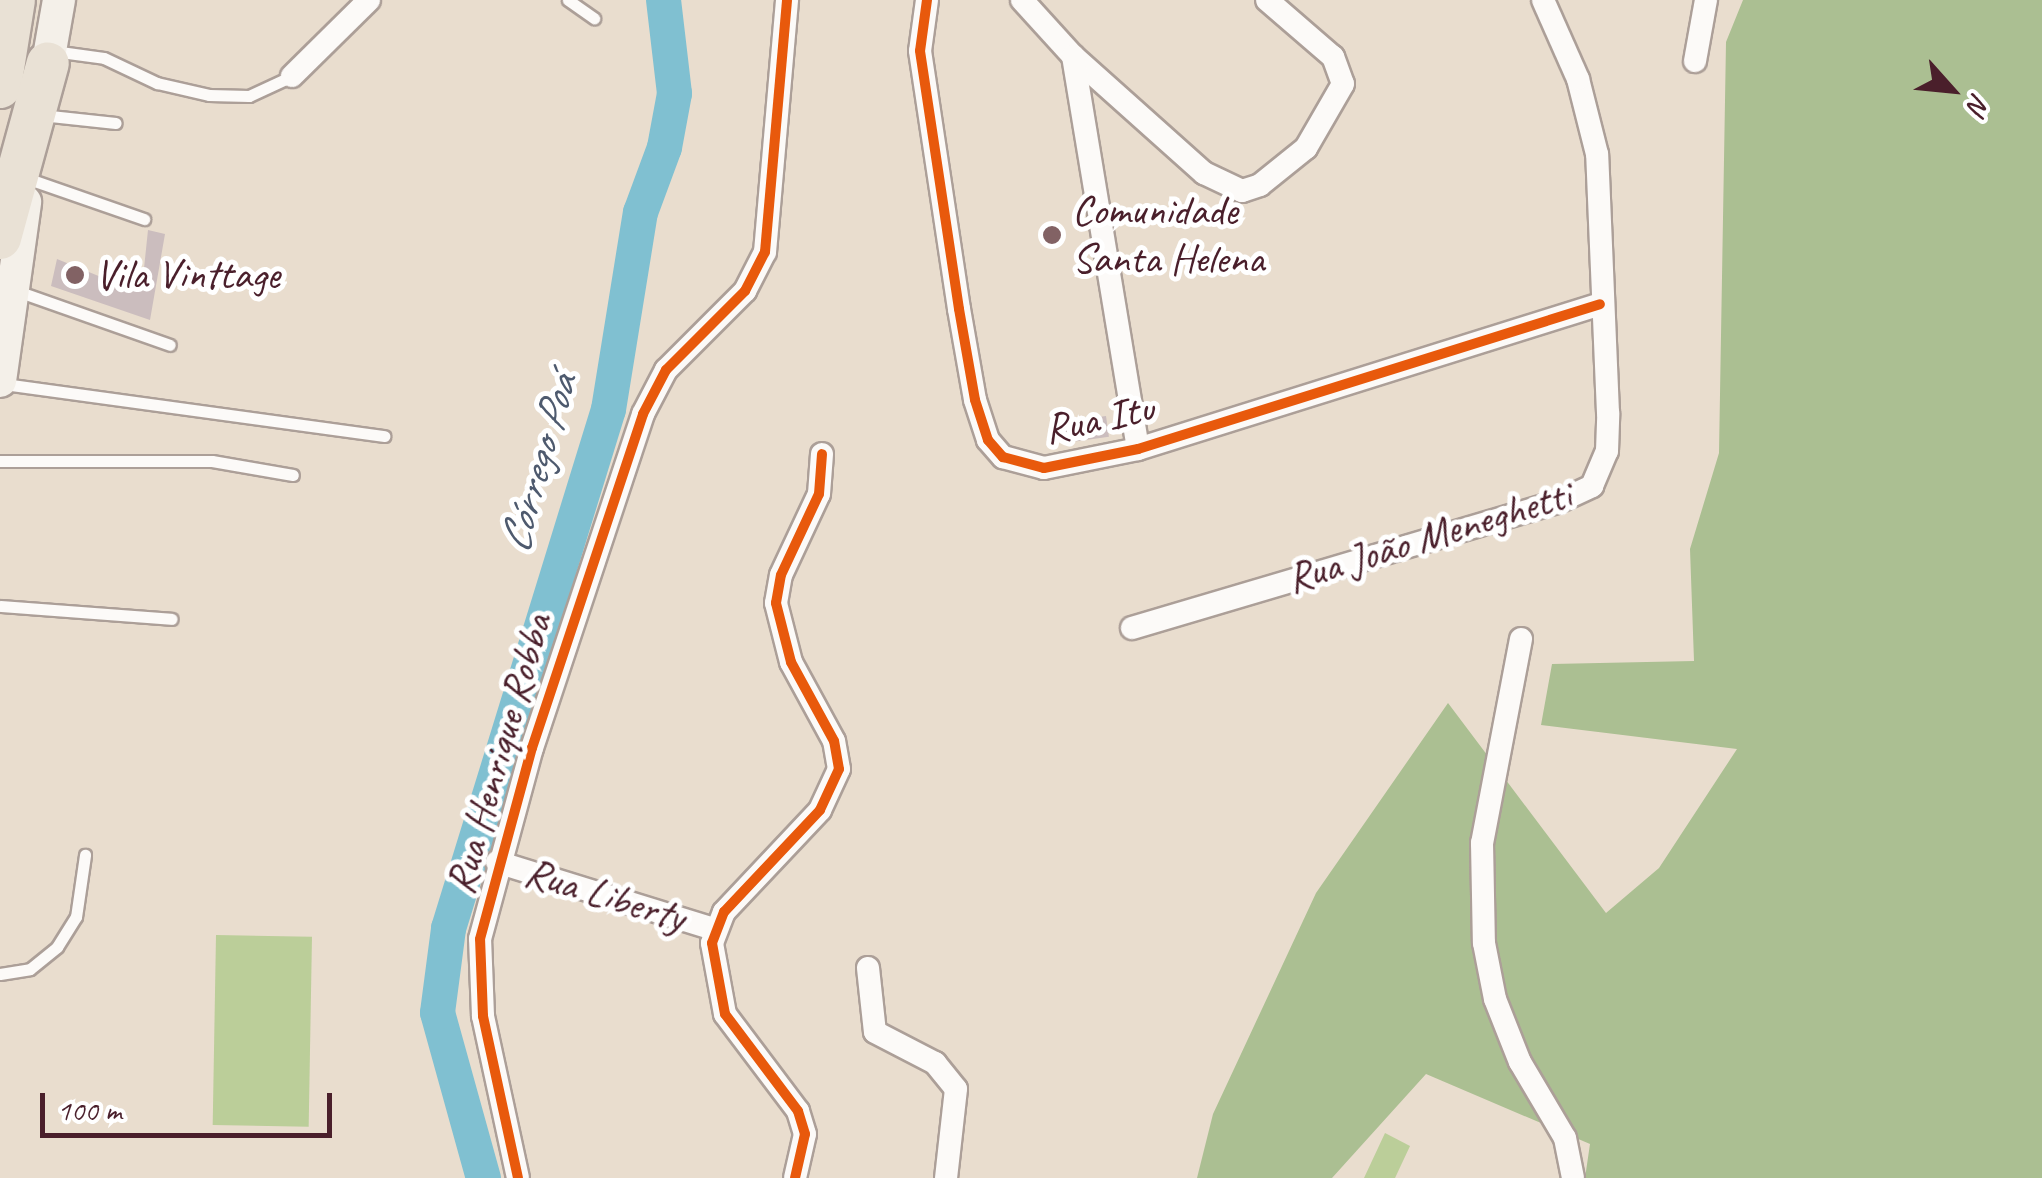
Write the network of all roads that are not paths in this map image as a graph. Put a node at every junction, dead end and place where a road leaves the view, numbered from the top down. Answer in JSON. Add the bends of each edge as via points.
{"nodes":[{"id":1,"x":14,"y":0,"type":"edge"},
{"id":2,"x":59,"y":0,"type":"edge"},
{"id":3,"x":369,"y":0,"type":"edge"},
{"id":4,"x":568,"y":0,"type":"edge"},
{"id":5,"x":787,"y":0,"type":"edge"},
{"id":6,"x":927,"y":0,"type":"edge"},
{"id":7,"x":1022,"y":0,"type":"edge"},
{"id":8,"x":1267,"y":0,"type":"edge"},
{"id":9,"x":1543,"y":0,"type":"edge"},
{"id":10,"x":1706,"y":0,"type":"edge"},
{"id":11,"x":594,"y":18,"type":"dead end"},
{"id":12,"x":1072,"y":56,"type":"junction"},
{"id":13,"x":49,"y":57,"type":"junction"},
{"id":14,"x":1695,"y":61,"type":"dead end"},
{"id":15,"x":292,"y":76,"type":"joint"},
{"id":16,"x":0,"y":87,"type":"edge"},
{"id":17,"x":39,"y":114,"type":"junction"},
{"id":18,"x":116,"y":123,"type":"dead end"},
{"id":19,"x":29,"y":179,"type":"junction"},
{"id":20,"x":144,"y":219,"type":"dead end"},
{"id":21,"x":0,"y":238,"type":"edge"},
{"id":22,"x":13,"y":290,"type":"junction"},
{"id":23,"x":1600,"y":304,"type":"junction"},
{"id":24,"x":170,"y":346,"type":"dead end"},
{"id":25,"x":0,"y":382,"type":"edge"},
{"id":26,"x":384,"y":436,"type":"dead end"},
{"id":27,"x":1138,"y":448,"type":"junction"},
{"id":28,"x":822,"y":454,"type":"dead end"},
{"id":29,"x":0,"y":461,"type":"edge"},
{"id":30,"x":292,"y":475,"type":"dead end"},
{"id":31,"x":0,"y":606,"type":"edge"},
{"id":32,"x":172,"y":620,"type":"dead end"},
{"id":33,"x":1132,"y":628,"type":"dead end"},
{"id":34,"x":1522,"y":639,"type":"dead end"},
{"id":35,"x":85,"y":855,"type":"dead end"},
{"id":36,"x":498,"y":862,"type":"junction"},
{"id":37,"x":713,"y":928,"type":"junction"},
{"id":38,"x":868,"y":968,"type":"dead end"},
{"id":39,"x":0,"y":974,"type":"edge"},
{"id":40,"x":518,"y":1178,"type":"edge"},
{"id":41,"x":796,"y":1178,"type":"edge"},
{"id":42,"x":946,"y":1178,"type":"edge"},
{"id":43,"x":1573,"y":1178,"type":"edge"}],
"edges":[{"from":1,"to":16,"type":"highway"},
{"from":2,"to":13,"type":"main road"},
{"from":3,"to":15,"type":"street"},
{"from":4,"to":11,"type":"lane"},
{"from":5,"to":36,"type":"street","name":"Rua Henrique Robba","via":[[765,252],[745,291],[666,370],[643,414]]},
{"from":6,"to":27,"type":"street","name":"Rua Itu","via":[[920,51],[959,309],[988,440],[1002,457],[1044,468]]},
{"from":7,"to":12,"type":"street"},
{"from":8,"to":12,"type":"street","via":[[1333,57],[1344,84],[1306,148],[1260,186],[1242,191],[1204,172]]},
{"from":9,"to":23,"type":"street","name":"Rua João Meneghetti","via":[[1593,126]]},
{"from":10,"to":14,"type":"street"},
{"from":12,"to":27,"type":"street"},
{"from":13,"to":15,"type":"lane","via":[[104,58],[157,83],[209,96],[249,96]]},
{"from":13,"to":17,"type":"main road"},
{"from":13,"to":21,"type":"highway"},
{"from":17,"to":18,"type":"lane"},
{"from":17,"to":19,"type":"main road"},
{"from":19,"to":20,"type":"lane"},
{"from":19,"to":22,"type":"main road"},
{"from":22,"to":24,"type":"lane"},
{"from":22,"to":25,"type":"main road"},
{"from":23,"to":27,"type":"street","name":"Rua Itu"},
{"from":23,"to":33,"type":"street","name":"Rua João Meneghetti","via":[[1607,451],[1592,486],[1558,502]]},
{"from":25,"to":26,"type":"lane"},
{"from":28,"to":37,"type":"street","via":[[819,494],[781,575],[776,603],[791,662],[834,740],[837,780],[820,810]]},
{"from":29,"to":30,"type":"lane","via":[[212,461]]},
{"from":31,"to":32,"type":"lane"},
{"from":34,"to":43,"type":"street","via":[[1482,842],[1484,943],[1495,999],[1520,1062],[1564,1138]]},
{"from":35,"to":39,"type":"lane","via":[[76,917],[57,947],[30,969]]},
{"from":36,"to":37,"type":"street","name":"Rua Liberty"},
{"from":36,"to":40,"type":"street","name":"Rua Henrique Robba","via":[[480,939],[479,977]]},
{"from":37,"to":41,"type":"street","via":[[725,1014],[798,1110],[806,1134]]},
{"from":38,"to":42,"type":"street","via":[[876,1032],[934,1063],[956,1089]]}]}
